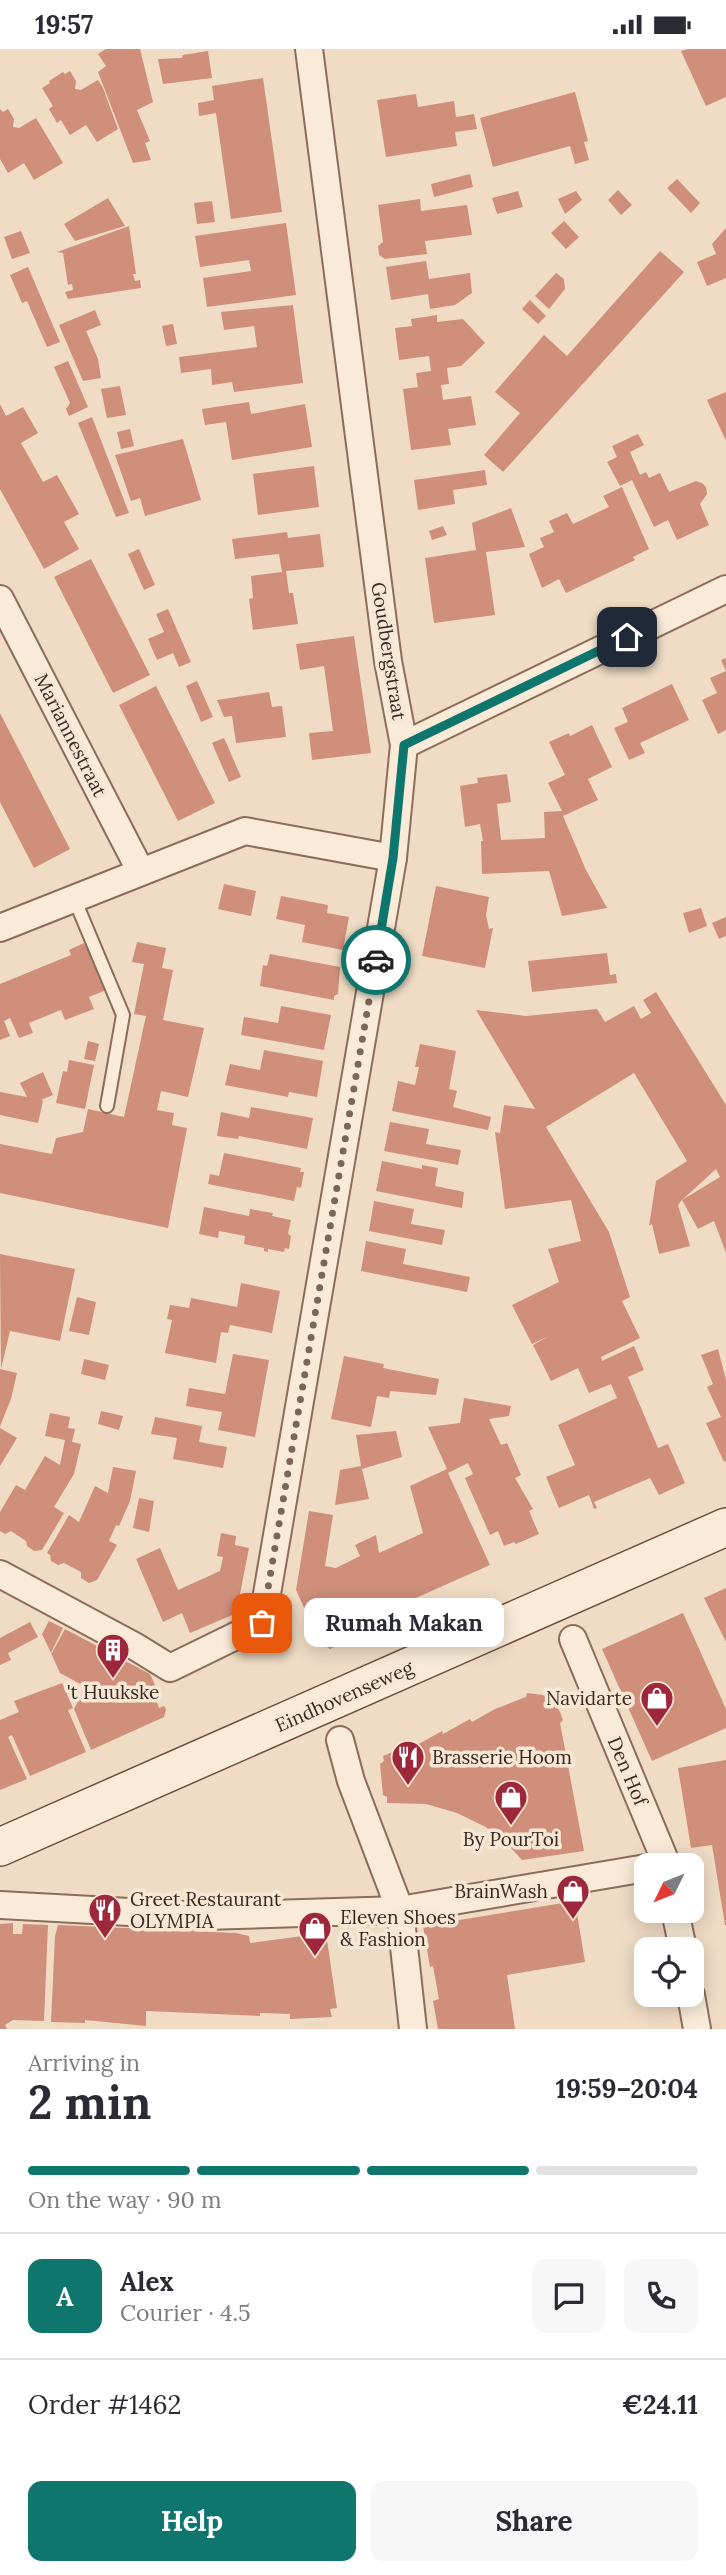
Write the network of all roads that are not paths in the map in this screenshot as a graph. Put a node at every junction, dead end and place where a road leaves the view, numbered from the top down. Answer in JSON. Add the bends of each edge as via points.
{"nodes":[{"id":1,"x":309,"y":49,"type":"edge"},
{"id":2,"x":726,"y":589,"type":"edge"},
{"id":3,"x":0,"y":599,"type":"edge"},
{"id":4,"x":404,"y":745,"type":"junction"},
{"id":5,"x":393,"y":858,"type":"junction"},
{"id":6,"x":141,"y":871,"type":"junction"},
{"id":7,"x":74,"y":898,"type":"junction"},
{"id":8,"x":0,"y":928,"type":"edge"},
{"id":9,"x":107,"y":1105,"type":"dead end"},
{"id":10,"x":726,"y":1527,"type":"edge"},
{"id":11,"x":0,"y":1574,"type":"edge"},
{"id":12,"x":573,"y":1639,"type":"dead end"},
{"id":13,"x":340,"y":1740,"type":"dead end"},
{"id":14,"x":0,"y":1847,"type":"edge"},
{"id":15,"x":655,"y":1853,"type":"edge"},
{"id":16,"x":634,"y":1870,"type":"edge"},
{"id":17,"x":0,"y":1905,"type":"edge"},
{"id":18,"x":400,"y":1910,"type":"junction"},
{"id":19,"x":693,"y":2007,"type":"edge"},
{"id":20,"x":413,"y":2029,"type":"edge"},
{"id":21,"x":697,"y":2029,"type":"edge"}],
"edges":[{"from":1,"to":4,"type":"street","name":"Goudbergstraat","via":[[387,661]]},
{"from":2,"to":4,"type":"street"},
{"from":3,"to":6,"type":"street","name":"Mariannestraat"},
{"from":4,"to":5,"type":"street","name":"Goudbergstraat"},
{"from":5,"to":6,"type":"street","via":[[245,831]]},
{"from":5,"to":11,"type":"street","name":"Goudbergstraat","via":[[262,1623],[170,1668]]},
{"from":6,"to":7,"type":"street"},
{"from":7,"to":8,"type":"street"},
{"from":7,"to":9,"type":"lane","via":[[123,1015]]},
{"from":10,"to":14,"type":"main road","name":"Eindhovenseweg"},
{"from":12,"to":15,"type":"street","name":"Den Hof"},
{"from":13,"to":18,"type":"street"},
{"from":16,"to":18,"type":"street","name":"Den Hof"},
{"from":17,"to":18,"type":"street","name":"Den Hof","via":[[203,1916]]},
{"from":18,"to":20,"type":"street"},
{"from":19,"to":21,"type":"street"}]}
